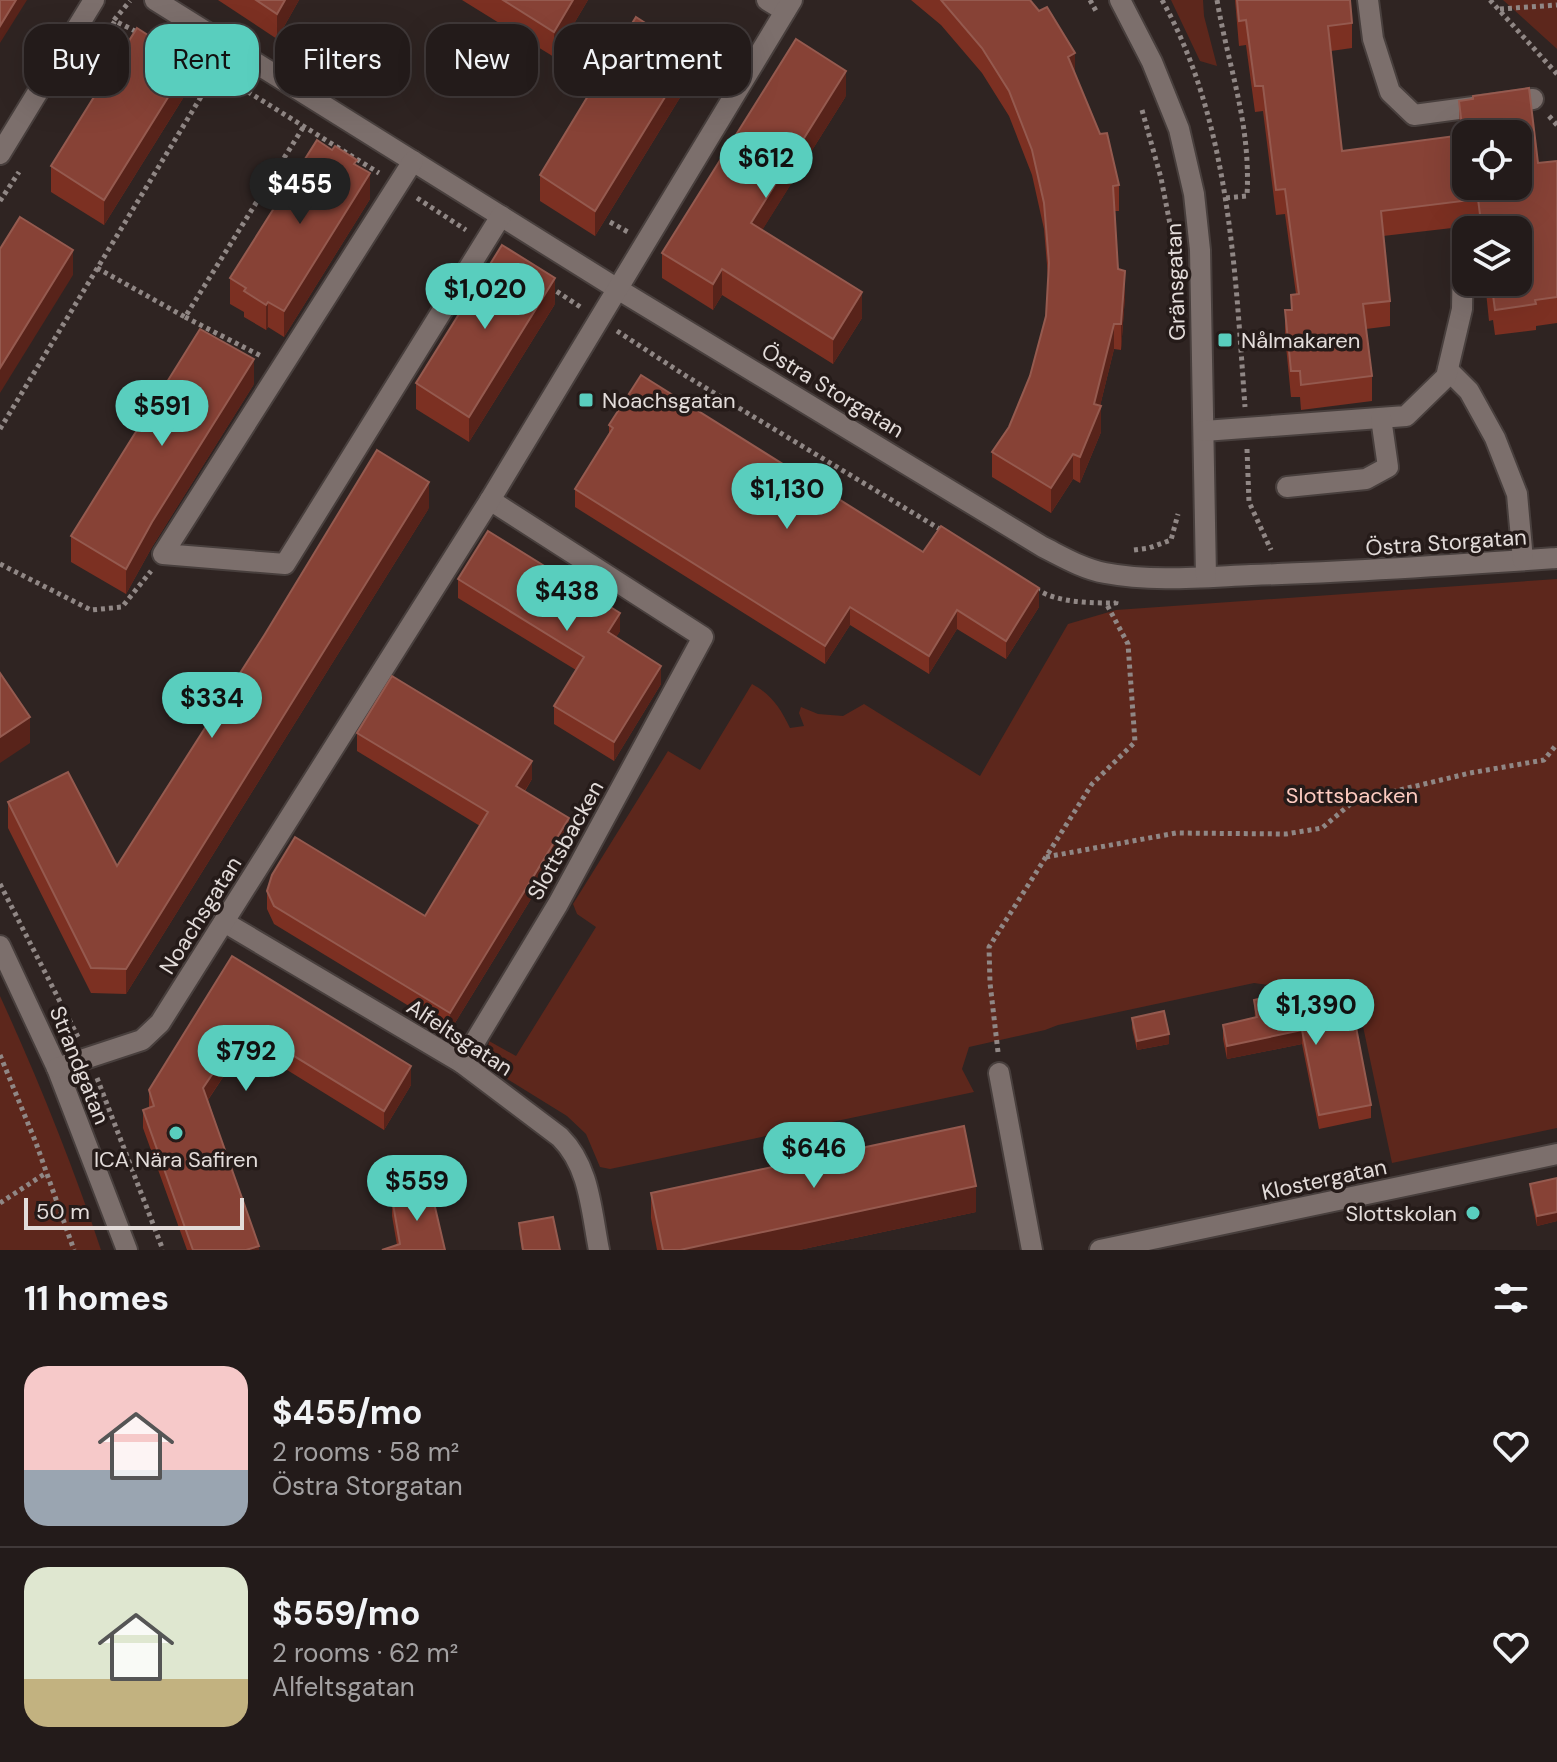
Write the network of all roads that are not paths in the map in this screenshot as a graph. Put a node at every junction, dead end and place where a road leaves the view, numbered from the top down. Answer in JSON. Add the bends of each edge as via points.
{"nodes":[{"id":1,"x":94,"y":0,"type":"edge"},
{"id":2,"x":155,"y":0,"type":"edge"},
{"id":3,"x":767,"y":0,"type":"edge"},
{"id":4,"x":1120,"y":0,"type":"edge"},
{"id":5,"x":1368,"y":0,"type":"edge"},
{"id":6,"x":789,"y":6,"type":"edge"},
{"id":7,"x":1533,"y":99,"type":"edge"},
{"id":8,"x":0,"y":154,"type":"edge"},
{"id":9,"x":413,"y":161,"type":"junction"},
{"id":10,"x":501,"y":216,"type":"junction"},
{"id":11,"x":616,"y":288,"type":"junction"},
{"id":12,"x":1462,"y":296,"type":"edge"},
{"id":13,"x":1448,"y":370,"type":"junction"},
{"id":14,"x":1381,"y":418,"type":"junction"},
{"id":15,"x":1204,"y":431,"type":"junction"},
{"id":16,"x":1287,"y":487,"type":"dead end"},
{"id":17,"x":490,"y":500,"type":"junction"},
{"id":18,"x":1557,"y":558,"type":"edge"},
{"id":19,"x":1523,"y":560,"type":"junction"},
{"id":20,"x":1206,"y":577,"type":"junction"},
{"id":21,"x":224,"y":922,"type":"junction"},
{"id":22,"x":0,"y":946,"type":"edge"},
{"id":23,"x":462,"y":1063,"type":"junction"},
{"id":24,"x":57,"y":1068,"type":"junction"},
{"id":25,"x":999,"y":1073,"type":"dead end"},
{"id":26,"x":1557,"y":1154,"type":"edge"},
{"id":27,"x":127,"y":1250,"type":"edge"},
{"id":28,"x":599,"y":1250,"type":"edge"},
{"id":29,"x":1032,"y":1250,"type":"edge"},
{"id":30,"x":1100,"y":1250,"type":"edge"}],
"edges":[{"from":1,"to":8,"type":"street"},
{"from":2,"to":9,"type":"street","name":"Östra Storgatan"},
{"from":3,"to":6,"type":"street"},
{"from":4,"to":15,"type":"street","name":"Gränsgatan","via":[[1179,129],[1194,194]]},
{"from":5,"to":7,"type":"street","via":[[1373,39],[1390,92],[1414,115]]},
{"from":6,"to":11,"type":"street","name":"Noachsgatan"},
{"from":9,"to":10,"type":"street","name":"Östra Storgatan"},
{"from":9,"to":10,"type":"street","via":[[163,554],[285,564]]},
{"from":10,"to":11,"type":"street","name":"Östra Storgatan"},
{"from":11,"to":17,"type":"street","name":"Noachsgatan"},
{"from":11,"to":20,"type":"street","name":"Östra Storgatan","via":[[1076,564],[1115,574]]},
{"from":12,"to":13,"type":"street"},
{"from":13,"to":14,"type":"street","via":[[1406,416]]},
{"from":13,"to":19,"type":"street","via":[[1469,391],[1501,452],[1517,494]]},
{"from":14,"to":15,"type":"street"},
{"from":14,"to":16,"type":"street","via":[[1388,467],[1366,479]]},
{"from":15,"to":20,"type":"street","name":"Gränsgatan"},
{"from":17,"to":21,"type":"street","name":"Noachsgatan"},
{"from":17,"to":23,"type":"street","name":"Slottsbacken","via":[[703,637],[558,904]]},
{"from":18,"to":19,"type":"street","name":"Östra Storgatan"},
{"from":19,"to":20,"type":"street","name":"Östra Storgatan"},
{"from":21,"to":23,"type":"street","name":"Alfeltsgatan"},
{"from":21,"to":24,"type":"street","name":"Noachsgatan","via":[[160,1023],[142,1040]]},
{"from":22,"to":24,"type":"street","name":"Strandgatan"},
{"from":23,"to":28,"type":"street","name":"Alfeltsgatan","via":[[573,1150],[585,1178]]},
{"from":24,"to":27,"type":"street","name":"Strandgatan"},
{"from":25,"to":29,"type":"street"},
{"from":26,"to":30,"type":"street","name":"Klostergatan"}]}
